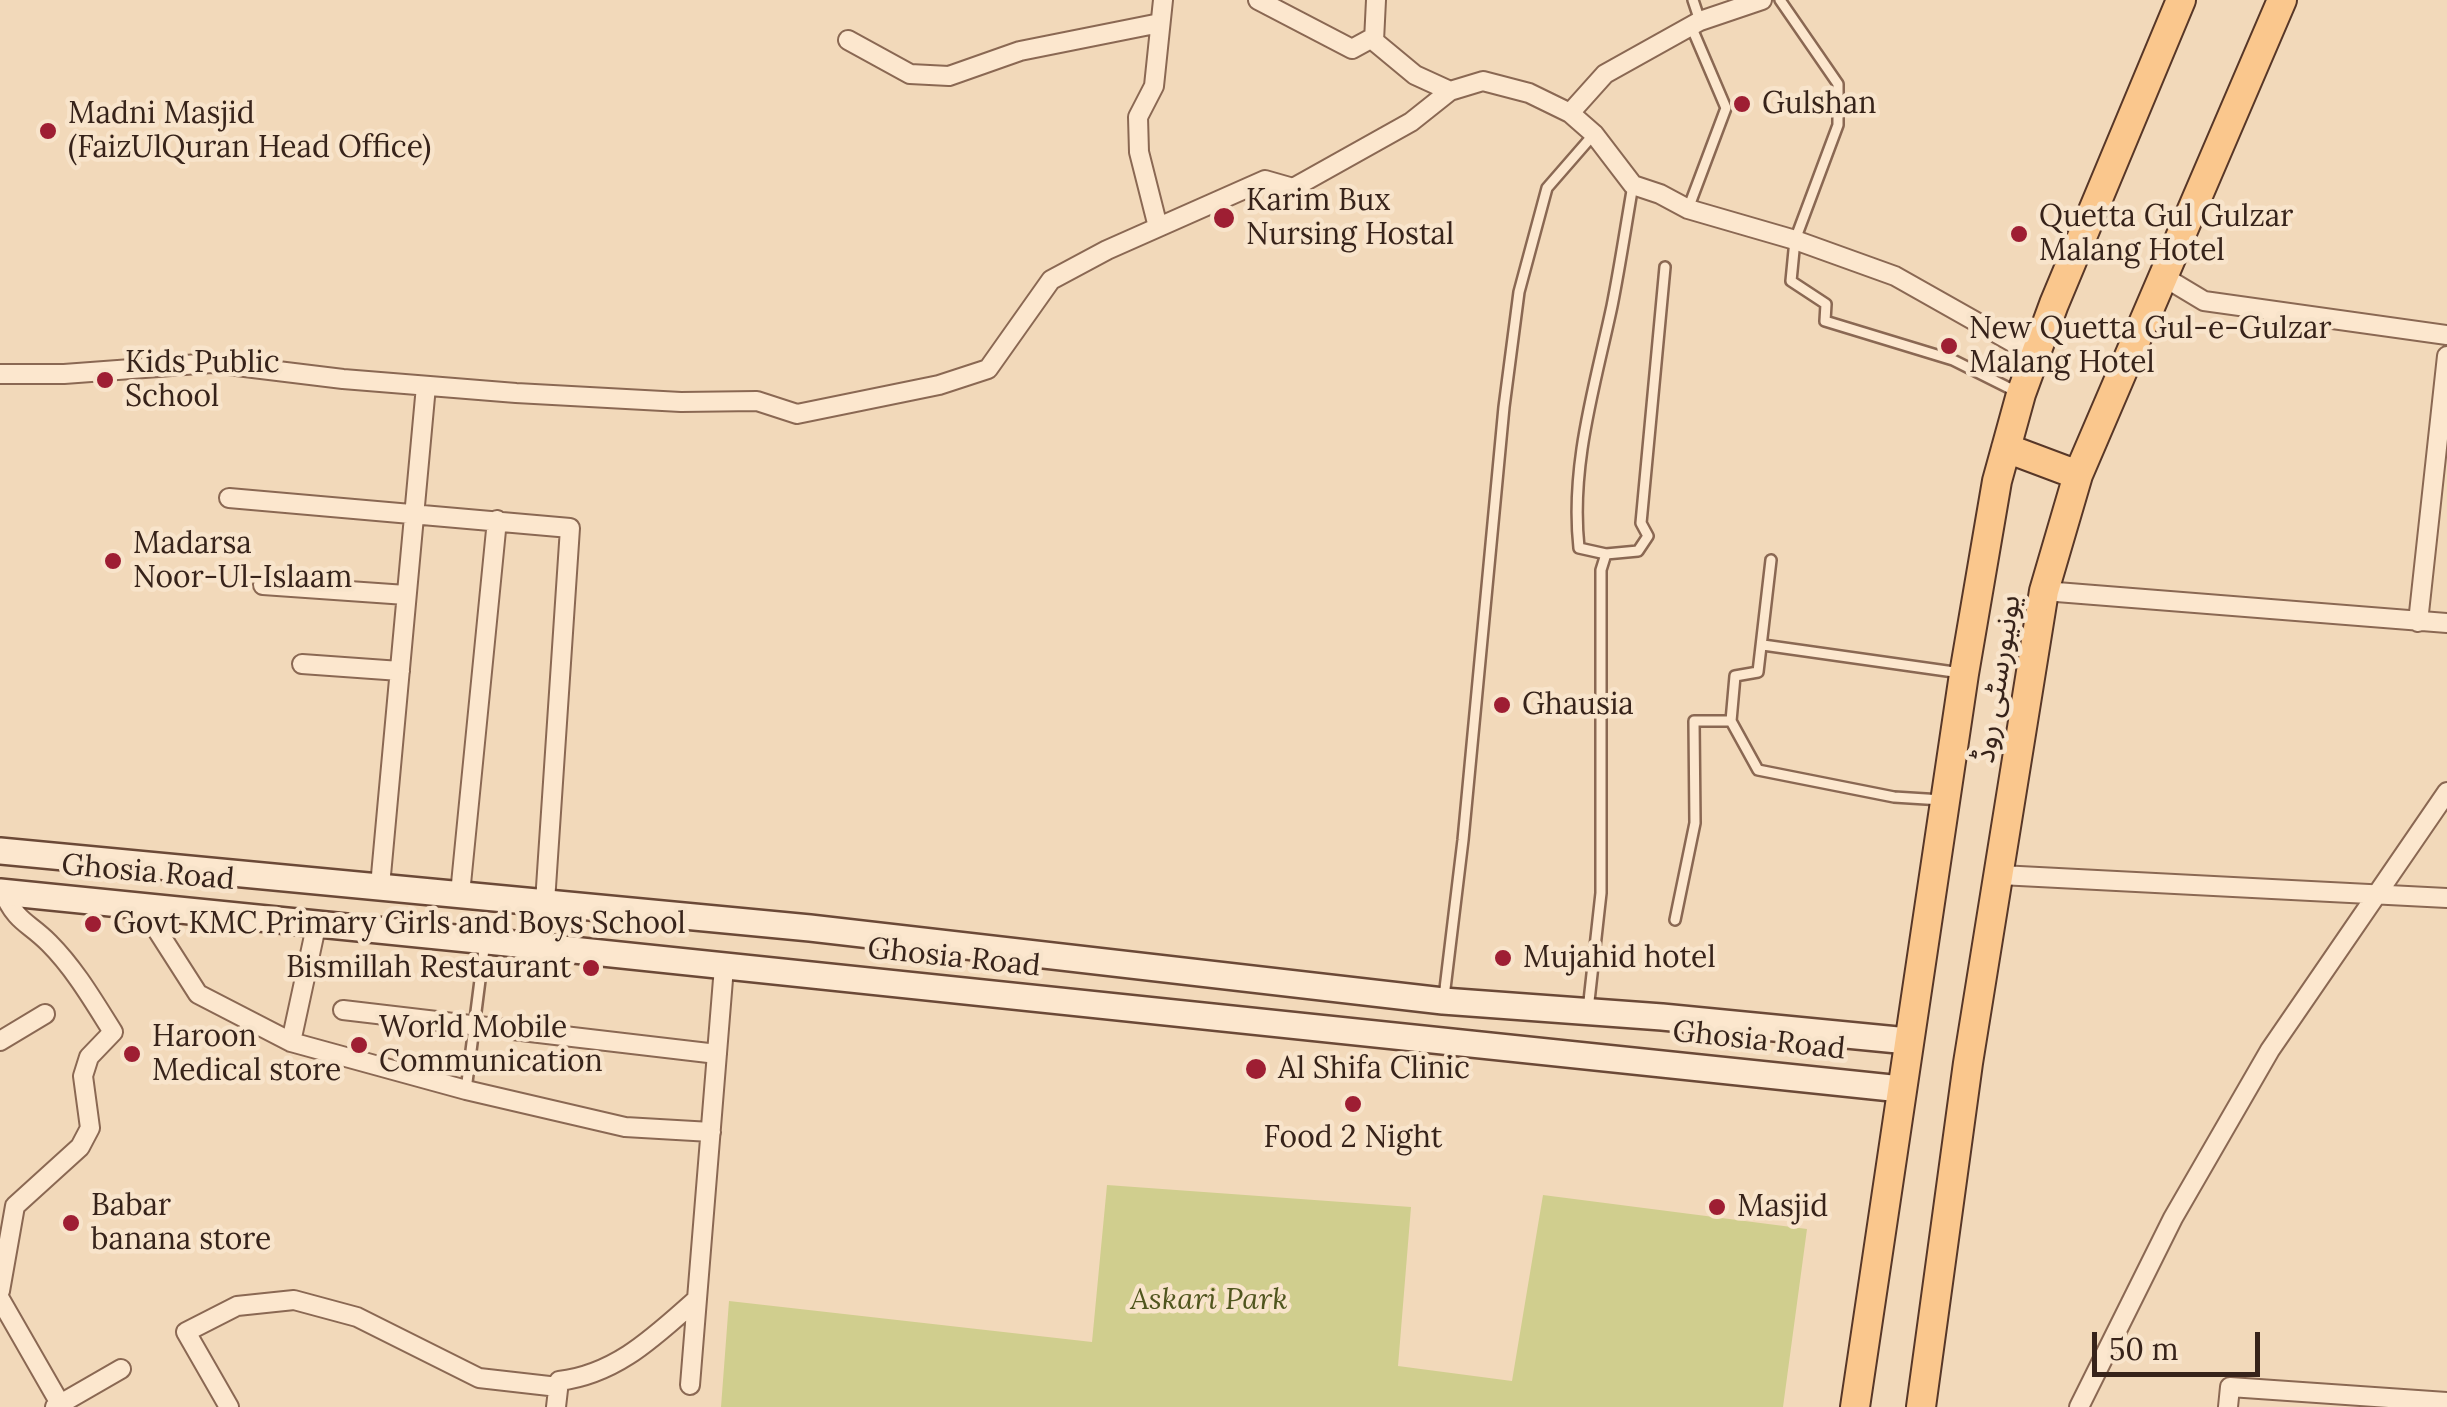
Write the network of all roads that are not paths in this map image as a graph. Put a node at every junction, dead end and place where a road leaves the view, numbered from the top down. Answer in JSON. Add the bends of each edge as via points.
{"nodes":[{"id":1,"x":1163,"y":0,"type":"edge"},
{"id":2,"x":1258,"y":0,"type":"edge"},
{"id":3,"x":1376,"y":0,"type":"edge"},
{"id":4,"x":1693,"y":0,"type":"edge"},
{"id":5,"x":1762,"y":0,"type":"edge"},
{"id":6,"x":1780,"y":0,"type":"edge"},
{"id":7,"x":2182,"y":0,"type":"edge"},
{"id":8,"x":2282,"y":0,"type":"edge"},
{"id":9,"x":1160,"y":22,"type":"junction"},
{"id":10,"x":1696,"y":24,"type":"junction"},
{"id":11,"x":1374,"y":38,"type":"junction"},
{"id":12,"x":848,"y":40,"type":"dead end"},
{"id":13,"x":1450,"y":91,"type":"junction"},
{"id":14,"x":1570,"y":112,"type":"junction"},
{"id":15,"x":1594,"y":134,"type":"junction"},
{"id":16,"x":1634,"y":184,"type":"junction"},
{"id":17,"x":1688,"y":209,"type":"junction"},
{"id":18,"x":1158,"y":226,"type":"junction"},
{"id":19,"x":1795,"y":240,"type":"junction"},
{"id":20,"x":1665,"y":267,"type":"dead end"},
{"id":21,"x":2164,"y":277,"type":"junction"},
{"id":22,"x":2447,"y":335,"type":"edge"},
{"id":23,"x":2035,"y":355,"type":"junction"},
{"id":24,"x":2447,"y":356,"type":"edge"},
{"id":25,"x":0,"y":374,"type":"edge"},
{"id":26,"x":426,"y":386,"type":"junction"},
{"id":27,"x":2021,"y":394,"type":"junction"},
{"id":28,"x":2006,"y":448,"type":"junction"},
{"id":29,"x":2078,"y":475,"type":"junction"},
{"id":30,"x":228,"y":498,"type":"dead end"},
{"id":31,"x":414,"y":512,"type":"junction"},
{"id":32,"x":497,"y":520,"type":"junction"},
{"id":33,"x":1606,"y":554,"type":"junction"},
{"id":34,"x":1771,"y":560,"type":"dead end"},
{"id":35,"x":264,"y":586,"type":"dead end"},
{"id":36,"x":2044,"y":591,"type":"junction"},
{"id":37,"x":406,"y":594,"type":"junction"},
{"id":38,"x":2418,"y":622,"type":"junction"},
{"id":39,"x":2447,"y":623,"type":"edge"},
{"id":40,"x":1762,"y":645,"type":"junction"},
{"id":41,"x":302,"y":664,"type":"dead end"},
{"id":42,"x":400,"y":671,"type":"junction"},
{"id":43,"x":1964,"y":674,"type":"junction"},
{"id":44,"x":1731,"y":721,"type":"junction"},
{"id":45,"x":2447,"y":792,"type":"edge"},
{"id":46,"x":1945,"y":800,"type":"junction"},
{"id":47,"x":0,"y":851,"type":"edge"},
{"id":48,"x":2000,"y":875,"type":"junction"},
{"id":49,"x":380,"y":886,"type":"junction"},
{"id":50,"x":1,"y":892,"type":"edge"},
{"id":51,"x":2378,"y":892,"type":"junction"},
{"id":52,"x":460,"y":894,"type":"junction"},
{"id":53,"x":2447,"y":898,"type":"edge"},
{"id":54,"x":545,"y":902,"type":"junction"},
{"id":55,"x":140,"y":906,"type":"junction"},
{"id":56,"x":702,"y":918,"type":"junction"},
{"id":57,"x":1675,"y":920,"type":"dead end"},
{"id":58,"x":317,"y":922,"type":"junction"},
{"id":59,"x":486,"y":939,"type":"junction"},
{"id":60,"x":697,"y":961,"type":"junction"},
{"id":61,"x":724,"y":966,"type":"junction"},
{"id":62,"x":1443,"y":1001,"type":"junction"},
{"id":63,"x":343,"y":1010,"type":"dead end"},
{"id":64,"x":1588,"y":1012,"type":"junction"},
{"id":65,"x":45,"y":1014,"type":"dead end"},
{"id":66,"x":474,"y":1027,"type":"junction"},
{"id":67,"x":0,"y":1041,"type":"edge"},
{"id":68,"x":1908,"y":1041,"type":"junction"},
{"id":69,"x":292,"y":1042,"type":"junction"},
{"id":70,"x":717,"y":1054,"type":"junction"},
{"id":71,"x":1901,"y":1088,"type":"junction"},
{"id":72,"x":466,"y":1090,"type":"junction"},
{"id":73,"x":711,"y":1132,"type":"junction"},
{"id":74,"x":0,"y":1291,"type":"edge"},
{"id":75,"x":0,"y":1299,"type":"edge"},
{"id":76,"x":697,"y":1299,"type":"junction"},
{"id":77,"x":121,"y":1369,"type":"dead end"},
{"id":78,"x":690,"y":1385,"type":"dead end"},
{"id":79,"x":558,"y":1387,"type":"junction"},
{"id":80,"x":2447,"y":1402,"type":"edge"},
{"id":81,"x":59,"y":1406,"type":"edge"},
{"id":82,"x":229,"y":1407,"type":"edge"},
{"id":83,"x":556,"y":1407,"type":"edge"},
{"id":84,"x":1854,"y":1407,"type":"edge"},
{"id":85,"x":1921,"y":1407,"type":"edge"},
{"id":86,"x":2079,"y":1407,"type":"edge"},
{"id":87,"x":2228,"y":1407,"type":"edge"}],
"edges":[{"from":1,"to":9,"type":"street"},
{"from":2,"to":11,"type":"street","via":[[1352,49]]},
{"from":3,"to":11,"type":"street"},
{"from":4,"to":10,"type":"lane"},
{"from":5,"to":10,"type":"street"},
{"from":6,"to":19,"type":"lane","via":[[1838,84],[1838,125]]},
{"from":7,"to":23,"type":"main road","name":"یونیورسٹی روڈ"},
{"from":8,"to":21,"type":"main road","name":"یونیورسٹی روڈ"},
{"from":9,"to":12,"type":"street","via":[[1020,51],[948,76],[910,74]]},
{"from":9,"to":18,"type":"street","via":[[1154,86],[1138,117]]},
{"from":10,"to":14,"type":"street","via":[[1605,74]]},
{"from":10,"to":17,"type":"lane","via":[[1726,108]]},
{"from":11,"to":13,"type":"street","via":[[1415,75]]},
{"from":13,"to":14,"type":"street","via":[[1483,82]]},
{"from":13,"to":18,"type":"street","via":[[1410,122],[1293,188],[1264,180]]},
{"from":14,"to":15,"type":"street"},
{"from":15,"to":16,"type":"street"},
{"from":15,"to":62,"type":"lane","via":[[1547,188],[1519,292]]},
{"from":16,"to":17,"type":"street"},
{"from":16,"to":33,"type":"lane","via":[[1584,419],[1577,506],[1579,548]]},
{"from":17,"to":19,"type":"street"},
{"from":18,"to":26,"type":"street","via":[[1051,280],[988,369],[939,385],[797,414],[757,401]]},
{"from":19,"to":23,"type":"street","via":[[1896,276]]},
{"from":19,"to":27,"type":"lane","via":[[1791,281],[1826,304],[1825,321],[1953,360]]},
{"from":20,"to":33,"type":"lane","via":[[1641,523],[1648,536],[1638,551]]},
{"from":21,"to":22,"type":"street","via":[[2204,301]]},
{"from":21,"to":29,"type":"main road","name":"یونیورسٹی روڈ"},
{"from":23,"to":27,"type":"main road","name":"یونیورسٹی روڈ"},
{"from":24,"to":38,"type":"street"},
{"from":25,"to":26,"type":"street","via":[[212,363]]},
{"from":26,"to":31,"type":"street"},
{"from":27,"to":28,"type":"main road","name":"یونیورسٹی روڈ"},
{"from":28,"to":29,"type":"main road"},
{"from":28,"to":43,"type":"main road","name":"یونیورسٹی روڈ"},
{"from":29,"to":36,"type":"main road","name":"یونیورسٹی روڈ"},
{"from":30,"to":31,"type":"street"},
{"from":31,"to":32,"type":"street"},
{"from":31,"to":37,"type":"street"},
{"from":32,"to":52,"type":"street"},
{"from":32,"to":54,"type":"street","via":[[570,528]]},
{"from":33,"to":64,"type":"lane","via":[[1601,893]]},
{"from":34,"to":40,"type":"lane"},
{"from":35,"to":37,"type":"street"},
{"from":36,"to":38,"type":"street"},
{"from":36,"to":48,"type":"main road","name":"یونیورسٹی روڈ"},
{"from":37,"to":42,"type":"street"},
{"from":38,"to":39,"type":"street"},
{"from":40,"to":43,"type":"lane"},
{"from":40,"to":44,"type":"lane","via":[[1758,672],[1736,676]]},
{"from":41,"to":42,"type":"street"},
{"from":42,"to":49,"type":"street"},
{"from":43,"to":46,"type":"main road","name":"یونیورسٹی روڈ"},
{"from":44,"to":46,"type":"lane","via":[[1762,772]]},
{"from":44,"to":57,"type":"lane","via":[[1694,720],[1695,823]]},
{"from":45,"to":51,"type":"street"},
{"from":46,"to":68,"type":"main road","name":"یونیورسٹی روڈ"},
{"from":47,"to":49,"type":"main road"},
{"from":48,"to":51,"type":"street"},
{"from":48,"to":85,"type":"main road","name":"یونیورسٹی روڈ"},
{"from":49,"to":52,"type":"main road"},
{"from":50,"to":55,"type":"main road","name":"Ghosia Road"},
{"from":50,"to":74,"type":"street","via":[[13,914],[79,979],[113,1032],[88,1057],[82,1076],[90,1128],[80,1147],[15,1206]]},
{"from":51,"to":53,"type":"street"},
{"from":51,"to":86,"type":"street","via":[[2270,1050],[2173,1218]]},
{"from":52,"to":54,"type":"main road"},
{"from":54,"to":56,"type":"main road"},
{"from":55,"to":58,"type":"main road","name":"Ghosia Road"},
{"from":55,"to":69,"type":"street","via":[[198,994]]},
{"from":56,"to":60,"type":"main road"},
{"from":56,"to":62,"type":"main road"},
{"from":58,"to":59,"type":"main road","name":"Ghosia Road"},
{"from":58,"to":69,"type":"street"},
{"from":59,"to":60,"type":"main road","name":"Ghosia Road"},
{"from":59,"to":66,"type":"lane"},
{"from":60,"to":61,"type":"main road","name":"Ghosia Road"},
{"from":61,"to":70,"type":"street"},
{"from":61,"to":71,"type":"main road","name":"Ghosia Road"},
{"from":62,"to":64,"type":"main road"},
{"from":63,"to":66,"type":"street"},
{"from":64,"to":68,"type":"main road"},
{"from":65,"to":67,"type":"street"},
{"from":66,"to":70,"type":"street"},
{"from":66,"to":72,"type":"lane"},
{"from":68,"to":71,"type":"main road","name":"یونیورسٹی روڈ"},
{"from":69,"to":72,"type":"street"},
{"from":70,"to":73,"type":"street"},
{"from":71,"to":84,"type":"main road","name":"یونیورسٹی روڈ"},
{"from":72,"to":73,"type":"street","via":[[626,1127]]},
{"from":73,"to":76,"type":"street"},
{"from":75,"to":81,"type":"street"},
{"from":76,"to":78,"type":"street"},
{"from":76,"to":79,"type":"street","via":[[633,1355],[586,1378],[559,1380]]},
{"from":77,"to":81,"type":"street"},
{"from":79,"to":82,"type":"street","via":[[479,1378],[357,1317],[294,1300],[237,1306],[186,1332]]},
{"from":79,"to":83,"type":"street"},
{"from":80,"to":87,"type":"street","via":[[2230,1387]]}]}
